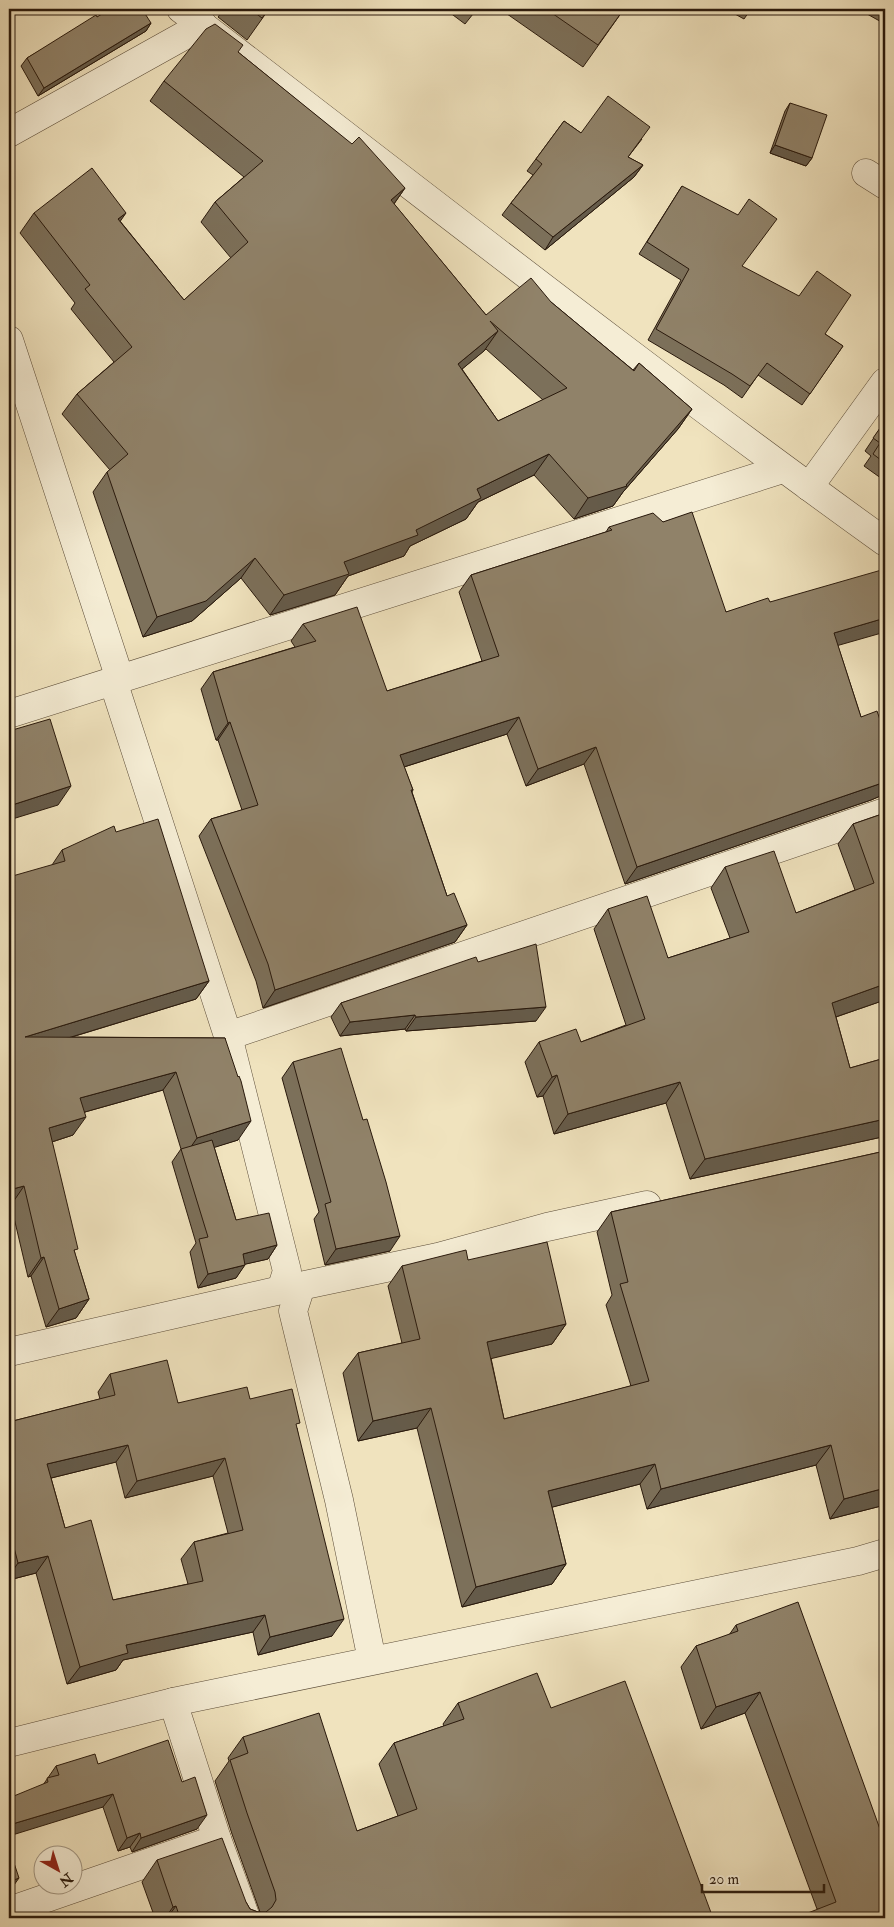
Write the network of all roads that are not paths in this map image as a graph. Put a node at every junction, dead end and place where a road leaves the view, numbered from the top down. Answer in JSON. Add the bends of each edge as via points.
{"nodes":[{"id":1,"x":192,"y":17,"type":"edge"},
{"id":2,"x":9,"y":133,"type":"edge"},
{"id":3,"x":9,"y":342,"type":"edge"},
{"id":4,"x":885,"y":382,"type":"edge"},
{"id":5,"x":783,"y":468,"type":"junction"},
{"id":6,"x":809,"y":487,"type":"junction"},
{"id":7,"x":885,"y":542,"type":"edge"},
{"id":8,"x":116,"y":680,"type":"junction"},
{"id":9,"x":9,"y":714,"type":"edge"},
{"id":10,"x":885,"y":812,"type":"edge"},
{"id":11,"x":228,"y":1036,"type":"junction"},
{"id":12,"x":674,"y":1199,"type":"edge"},
{"id":13,"x":291,"y":1288,"type":"junction"},
{"id":14,"x":9,"y":1352,"type":"edge"},
{"id":15,"x":885,"y":1553,"type":"edge"},
{"id":16,"x":372,"y":1660,"type":"junction"},
{"id":17,"x":173,"y":1702,"type":"junction"},
{"id":18,"x":9,"y":1742,"type":"edge"},
{"id":19,"x":217,"y":1839,"type":"junction"},
{"id":20,"x":9,"y":1911,"type":"edge"},
{"id":21,"x":246,"y":1918,"type":"edge"}],
"edges":[{"from":1,"to":2,"type":"street"},
{"from":1,"to":5,"type":"street","via":[[538,285]]},
{"from":3,"to":8,"type":"street"},
{"from":4,"to":6,"type":"street"},
{"from":5,"to":6,"type":"street"},
{"from":5,"to":8,"type":"street"},
{"from":6,"to":7,"type":"street"},
{"from":8,"to":9,"type":"street"},
{"from":8,"to":11,"type":"street"},
{"from":10,"to":11,"type":"street"},
{"from":11,"to":13,"type":"street"},
{"from":12,"to":13,"type":"street","via":[[548,1227],[438,1257]]},
{"from":13,"to":14,"type":"street"},
{"from":13,"to":16,"type":"street","via":[[293,1312],[340,1500]]},
{"from":15,"to":16,"type":"street"},
{"from":16,"to":17,"type":"street"},
{"from":17,"to":18,"type":"street"},
{"from":17,"to":19,"type":"street"},
{"from":19,"to":20,"type":"street"},
{"from":19,"to":21,"type":"street"}]}
